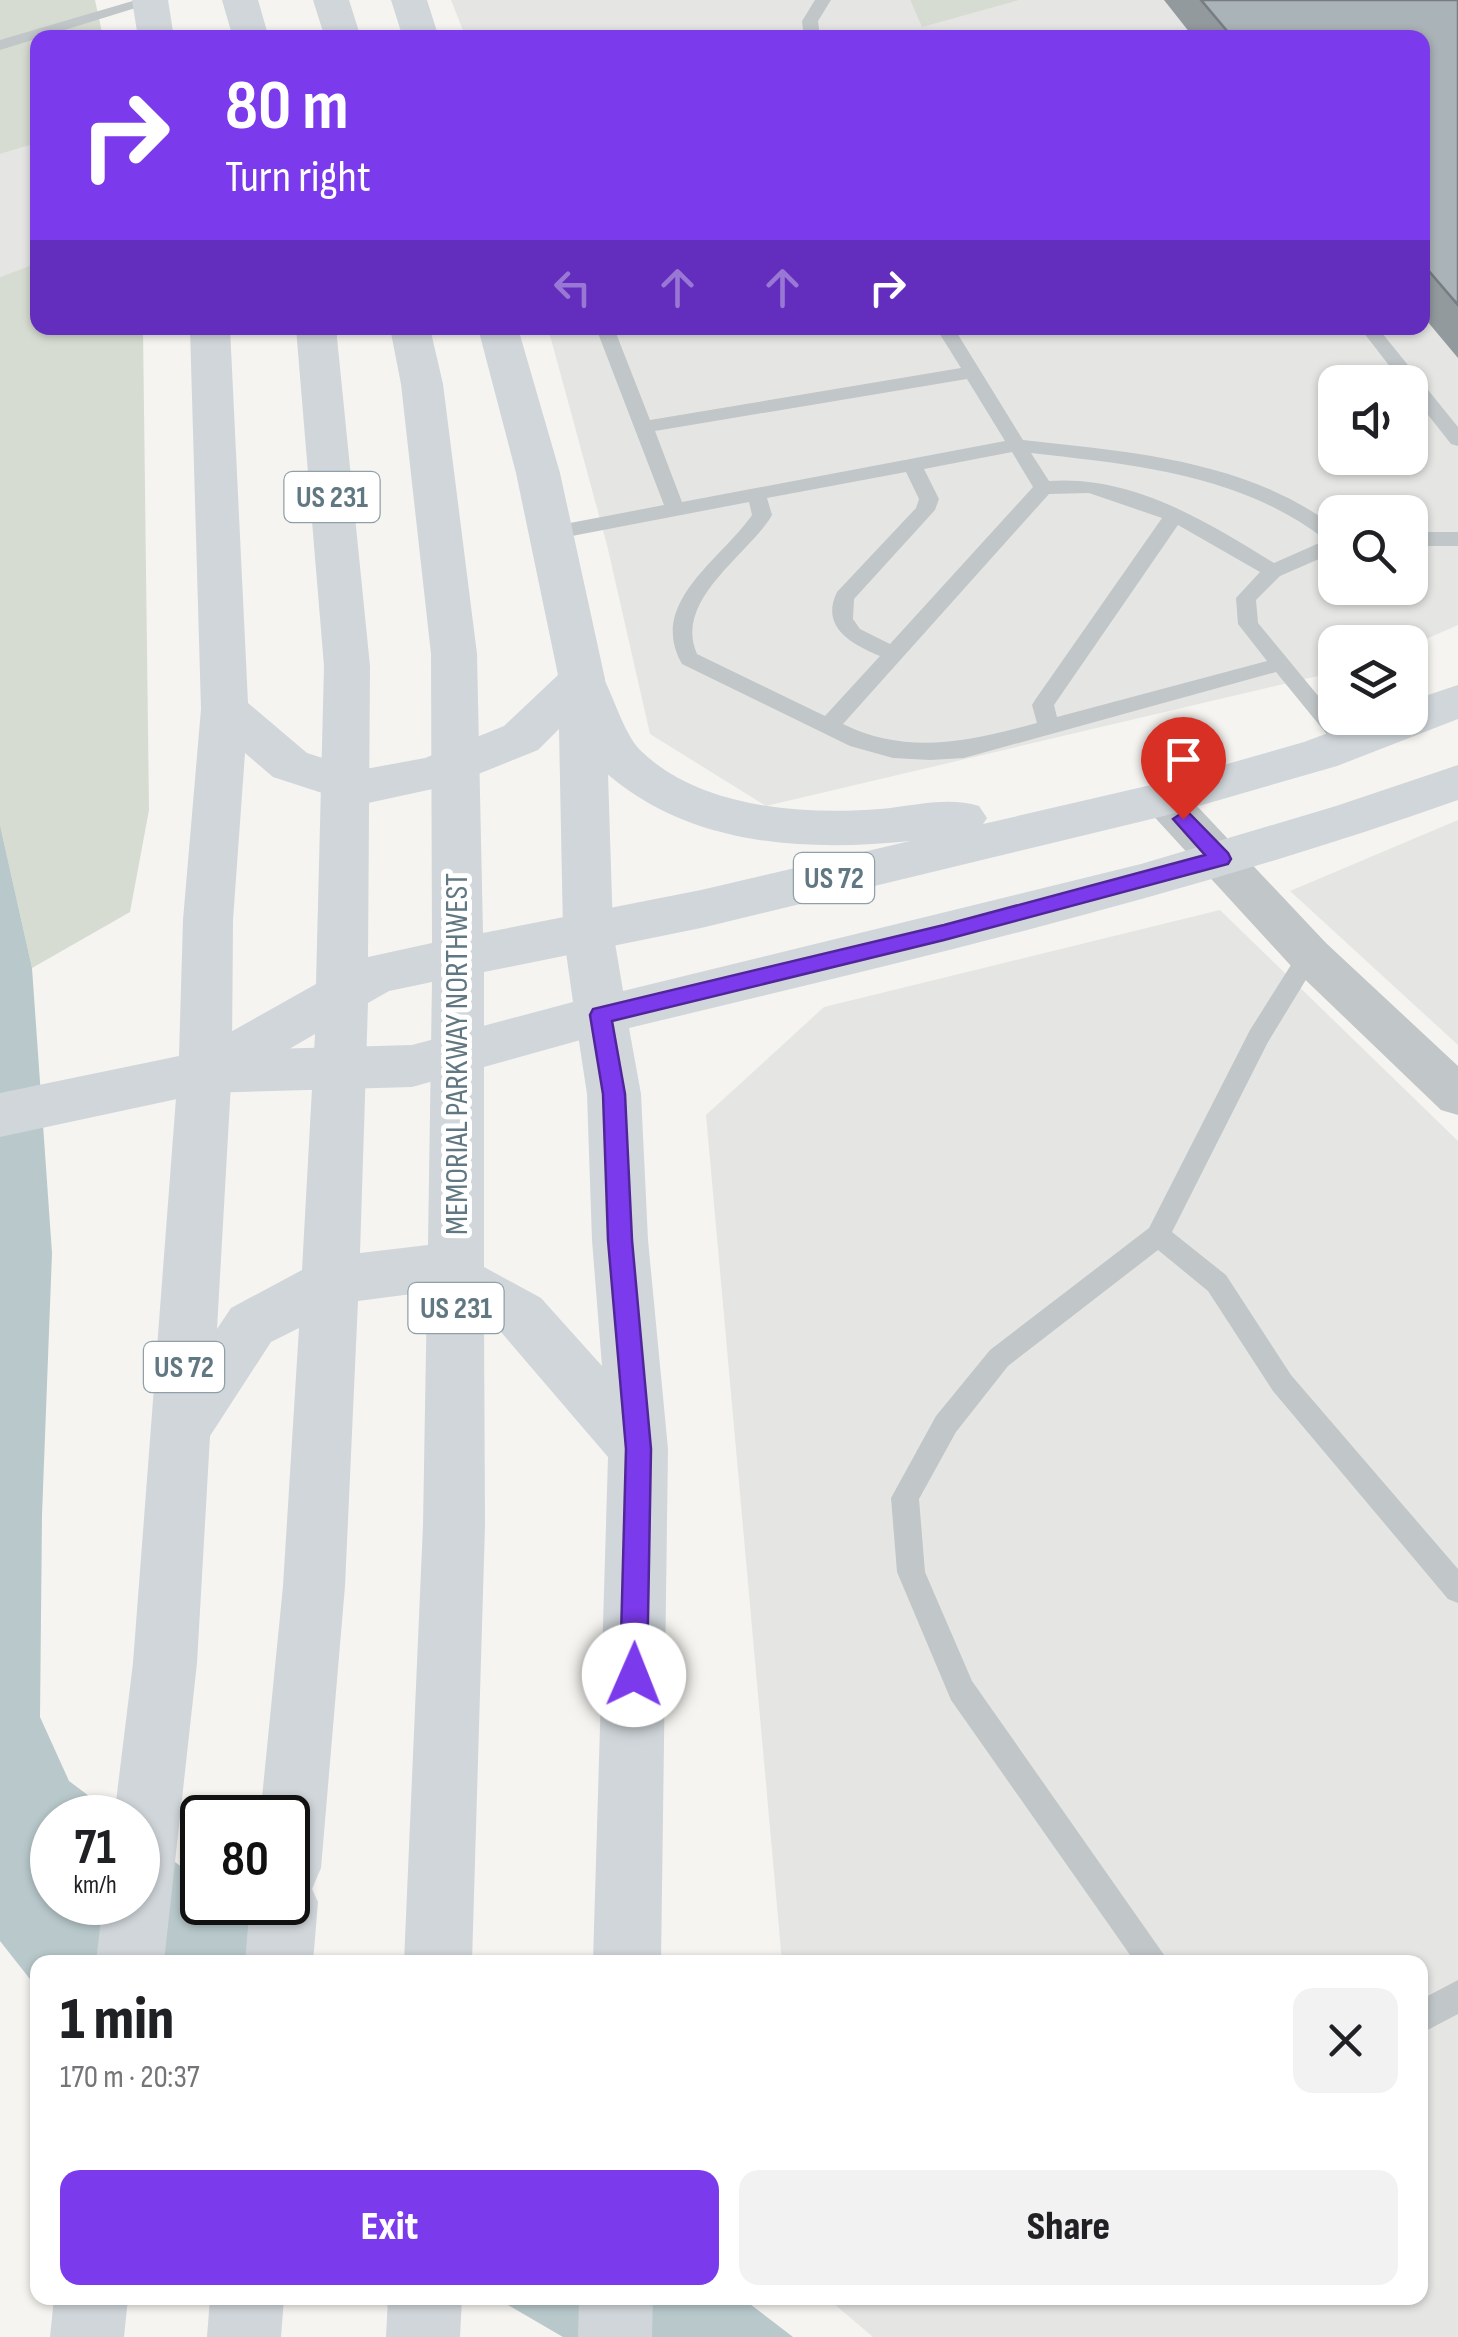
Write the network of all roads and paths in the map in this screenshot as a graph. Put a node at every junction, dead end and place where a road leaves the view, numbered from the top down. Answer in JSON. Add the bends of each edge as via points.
{"nodes":[{"id":1,"x":240,"y":0,"type":"edge"},
{"id":2,"x":332,"y":0,"type":"edge"},
{"id":3,"x":824,"y":0,"type":"edge"},
{"id":4,"x":150,"y":1,"type":"edge"},
{"id":5,"x":415,"y":1,"type":"edge"},
{"id":6,"x":51,"y":30,"type":"edge"},
{"id":7,"x":155,"y":30,"type":"edge"},
{"id":8,"x":249,"y":30,"type":"edge"},
{"id":9,"x":341,"y":30,"type":"edge"},
{"id":10,"x":420,"y":30,"type":"edge"},
{"id":11,"x":811,"y":30,"type":"edge"},
{"id":12,"x":30,"y":36,"type":"edge"},
{"id":13,"x":0,"y":45,"type":"edge"},
{"id":14,"x":210,"y":335,"type":"edge"},
{"id":15,"x":317,"y":335,"type":"edge"},
{"id":16,"x":412,"y":335,"type":"edge"},
{"id":17,"x":500,"y":335,"type":"edge"},
{"id":18,"x":608,"y":335,"type":"edge"},
{"id":19,"x":950,"y":335,"type":"edge"},
{"id":20,"x":1375,"y":335,"type":"edge"},
{"id":21,"x":974,"y":372,"type":"junction"},
{"id":22,"x":643,"y":427,"type":"junction"},
{"id":23,"x":1458,"y":440,"type":"edge"},
{"id":24,"x":1018,"y":445,"type":"junction"},
{"id":25,"x":912,"y":464,"type":"junction"},
{"id":26,"x":1043,"y":488,"type":"junction"},
{"id":27,"x":756,"y":494,"type":"junction"},
{"id":28,"x":675,"y":509,"type":"junction"},
{"id":29,"x":1173,"y":517,"type":"junction"},
{"id":30,"x":1318,"y":523,"type":"edge"},
{"id":31,"x":550,"y":533,"type":"junction"},
{"id":32,"x":1428,"y":539,"type":"edge"},
{"id":33,"x":1458,"y":539,"type":"edge"},
{"id":34,"x":1318,"y":549,"type":"edge"},
{"id":35,"x":1273,"y":570,"type":"junction"},
{"id":36,"x":892,"y":654,"type":"junction"},
{"id":37,"x":1281,"y":664,"type":"junction"},
{"id":38,"x":582,"y":679,"type":"junction"},
{"id":39,"x":1458,"y":701,"type":"edge"},
{"id":40,"x":225,"y":709,"type":"junction"},
{"id":41,"x":1049,"y":726,"type":"junction"},
{"id":42,"x":828,"y":727,"type":"junction"},
{"id":43,"x":1346,"y":743,"type":"junction"},
{"id":44,"x":1458,"y":782,"type":"edge"},
{"id":45,"x":1164,"y":799,"type":"junction"},
{"id":46,"x":1080,"y":819,"type":"junction"},
{"id":47,"x":1221,"y":859,"type":"junction"},
{"id":48,"x":588,"y":931,"type":"junction"},
{"id":49,"x":1309,"y":955,"type":"junction"},
{"id":50,"x":600,"y":1015,"type":"junction"},
{"id":51,"x":206,"y":1072,"type":"junction"},
{"id":52,"x":1458,"y":1096,"type":"edge"},
{"id":53,"x":0,"y":1115,"type":"edge"},
{"id":54,"x":1158,"y":1236,"type":"junction"},
{"id":55,"x":180,"y":1432,"type":"junction"},
{"id":56,"x":638,"y":1449,"type":"junction"},
{"id":57,"x":1458,"y":1590,"type":"edge"},
{"id":58,"x":149,"y":1795,"type":"edge"},
{"id":59,"x":295,"y":1795,"type":"edge"},
{"id":60,"x":134,"y":1925,"type":"edge"},
{"id":61,"x":282,"y":1925,"type":"edge"},
{"id":62,"x":628,"y":1932,"type":"edge"},
{"id":63,"x":131,"y":1955,"type":"edge"},
{"id":64,"x":280,"y":1955,"type":"edge"},
{"id":65,"x":438,"y":1955,"type":"edge"},
{"id":66,"x":1149,"y":1955,"type":"edge"},
{"id":67,"x":1458,"y":1996,"type":"edge"},
{"id":68,"x":1428,"y":2013,"type":"edge"},
{"id":69,"x":90,"y":2305,"type":"edge"},
{"id":70,"x":246,"y":2305,"type":"edge"},
{"id":71,"x":425,"y":2305,"type":"edge"},
{"id":72,"x":616,"y":2305,"type":"edge"},
{"id":73,"x":87,"y":2336,"type":"edge"},
{"id":74,"x":244,"y":2337,"type":"edge"},
{"id":75,"x":423,"y":2337,"type":"edge"},
{"id":76,"x":615,"y":2337,"type":"edge"}],
"edges":[{"from":1,"to":8,"type":"main road"},
{"from":2,"to":9,"type":"main road"},
{"from":3,"to":11,"type":"lane"},
{"from":4,"to":6,"type":"lane"},
{"from":4,"to":7,"type":"main road"},
{"from":5,"to":10,"type":"main road"},
{"from":12,"to":13,"type":"lane"},
{"from":14,"to":40,"type":"main road"},
{"from":15,"to":59,"type":"main road","number":"US 231","via":[[347,666],[340,1070],[314,1586]]},
{"from":16,"to":65,"type":"main road","name":"MEMORIAL PARKWAY NORTHWEST","number":"US 231","via":[[454,654],[454,1525]]},
{"from":17,"to":31,"type":"main road"},
{"from":18,"to":22,"type":"lane"},
{"from":19,"to":21,"type":"lane"},
{"from":20,"to":23,"type":"lane"},
{"from":21,"to":22,"type":"lane"},
{"from":21,"to":24,"type":"lane"},
{"from":22,"to":28,"type":"lane"},
{"from":24,"to":25,"type":"lane"},
{"from":24,"to":26,"type":"lane"},
{"from":24,"to":30,"type":"lane","via":[[1189,470],[1291,505]]},
{"from":25,"to":27,"type":"lane"},
{"from":25,"to":36,"type":"lane","via":[[928,499],[926,510],[839,610],[851,634]]},
{"from":26,"to":29,"type":"lane","via":[[1087,487],[1132,497]]},
{"from":26,"to":36,"type":"lane"},
{"from":27,"to":28,"type":"lane"},
{"from":27,"to":42,"type":"lane","via":[[762,515],[757,525],[686,606],[677,643],[689,659]]},
{"from":28,"to":31,"type":"lane"},
{"from":29,"to":35,"type":"lane"},
{"from":29,"to":41,"type":"lane","via":[[1043,705]]},
{"from":31,"to":38,"type":"main road"},
{"from":32,"to":33,"type":"lane"},
{"from":34,"to":35,"type":"lane"},
{"from":35,"to":37,"type":"lane","via":[[1246,598],[1248,624]]},
{"from":36,"to":42,"type":"lane"},
{"from":37,"to":41,"type":"lane"},
{"from":37,"to":43,"type":"lane"},
{"from":38,"to":40,"type":"main road","via":[[521,738],[434,773],[359,788],[290,765]]},
{"from":38,"to":46,"type":"main road","via":[[619,759],[695,807],[748,823],[875,827],[952,818]]},
{"from":38,"to":48,"type":"main road"},
{"from":39,"to":43,"type":"main road","number":"US 72"},
{"from":40,"to":51,"type":"main road","via":[[208,920]]},
{"from":41,"to":42,"type":"lane","via":[[964,750],[930,752],[893,750]]},
{"from":43,"to":45,"type":"main road","number":"US 72"},
{"from":44,"to":47,"type":"main road","number":"US 72"},
{"from":45,"to":46,"type":"main road","number":"US 72"},
{"from":45,"to":47,"type":"street"},
{"from":46,"to":48,"type":"main road","number":"US 72"},
{"from":47,"to":49,"type":"street"},
{"from":47,"to":50,"type":"main road","number":"US 72"},
{"from":48,"to":50,"type":"main road"},
{"from":48,"to":51,"type":"main road","number":"US 72","via":[[376,974]]},
{"from":49,"to":52,"type":"street"},
{"from":49,"to":54,"type":"lane","via":[[1258,1037]]},
{"from":50,"to":51,"type":"main road","via":[[412,1066]]},
{"from":50,"to":56,"type":"main road","via":[[614,1094]]},
{"from":51,"to":53,"type":"main road"},
{"from":51,"to":55,"type":"main road","number":"US 72"},
{"from":54,"to":57,"type":"lane","via":[[1217,1283],[1282,1383]]},
{"from":54,"to":66,"type":"lane","via":[[1000,1358],[946,1424],[905,1498],[912,1572],[960,1690]]},
{"from":55,"to":56,"type":"main road","via":[[251,1325],[338,1278],[434,1268],[521,1315]]},
{"from":55,"to":58,"type":"main road","number":"US 72"},
{"from":56,"to":62,"type":"main road"},
{"from":60,"to":63,"type":"main road","number":"US 72"},
{"from":61,"to":64,"type":"main road"},
{"from":67,"to":68,"type":"lane"},
{"from":69,"to":73,"type":"main road"},
{"from":70,"to":74,"type":"main road"},
{"from":71,"to":75,"type":"main road"},
{"from":72,"to":76,"type":"main road"}]}
